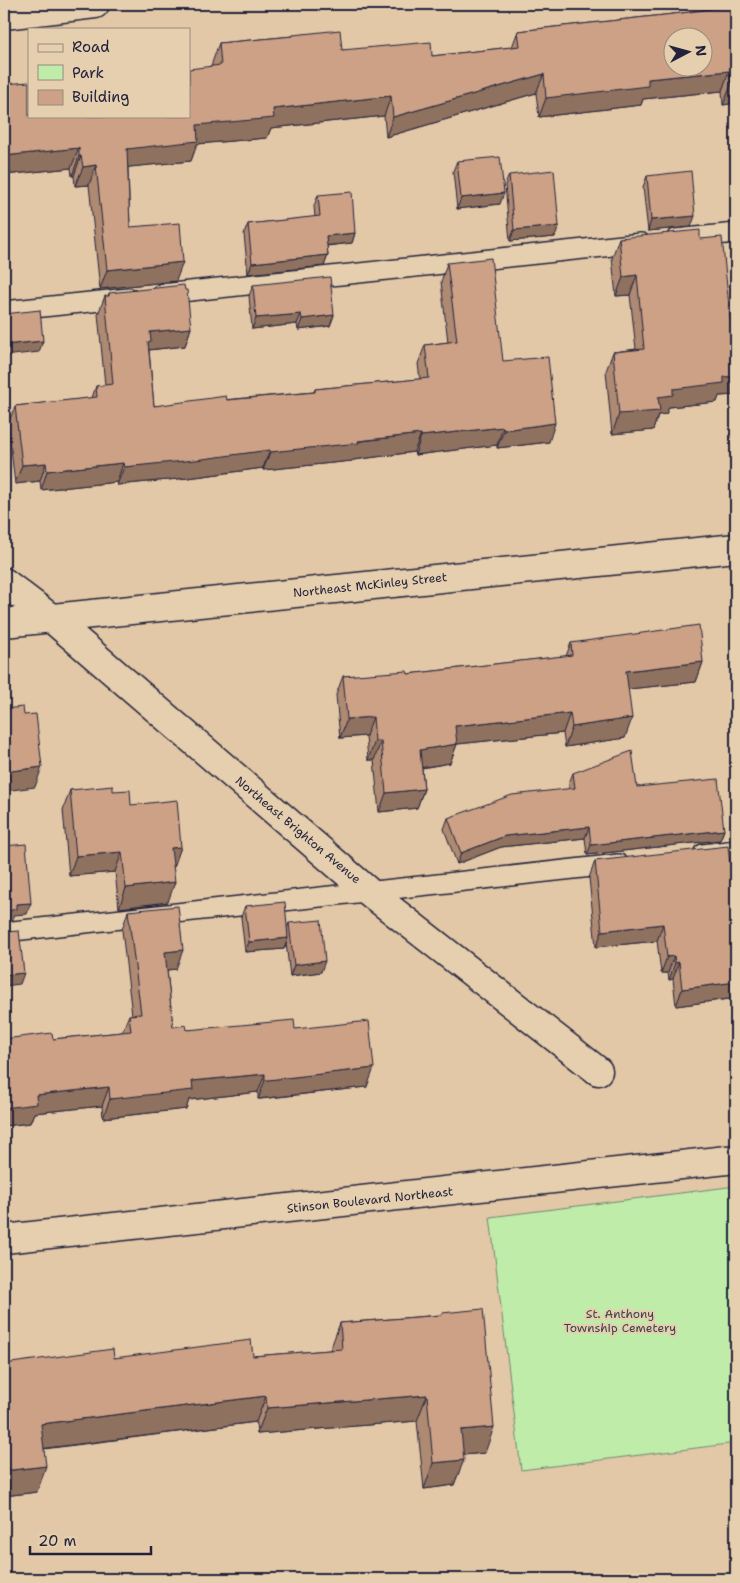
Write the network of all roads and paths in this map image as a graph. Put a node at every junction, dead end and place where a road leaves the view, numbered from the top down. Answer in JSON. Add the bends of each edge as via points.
{"nodes":[{"id":1,"x":95,"y":4,"type":"edge"},
{"id":2,"x":4,"y":15,"type":"edge"},
{"id":3,"x":736,"y":232,"type":"edge"},
{"id":4,"x":4,"y":311,"type":"edge"},
{"id":5,"x":736,"y":548,"type":"edge"},
{"id":6,"x":4,"y":582,"type":"edge"},
{"id":7,"x":51,"y":618,"type":"junction"},
{"id":8,"x":4,"y":623,"type":"edge"},
{"id":9,"x":736,"y":850,"type":"edge"},
{"id":10,"x":687,"y":856,"type":"edge"},
{"id":11,"x":637,"y":862,"type":"edge"},
{"id":12,"x":369,"y":892,"type":"junction"},
{"id":13,"x":4,"y":932,"type":"edge"},
{"id":14,"x":598,"y":1071,"type":"dead end"},
{"id":15,"x":736,"y":1159,"type":"edge"},
{"id":16,"x":4,"y":1239,"type":"edge"}],
"edges":[{"from":1,"to":2,"type":"street"},
{"from":3,"to":4,"type":"lane"},
{"from":5,"to":7,"type":"street","name":"Northeast McKinley Street"},
{"from":6,"to":7,"type":"street","name":"Northeast Brighton Avenue"},
{"from":7,"to":8,"type":"street","name":"Northeast McKinley Street"},
{"from":7,"to":12,"type":"street","name":"Northeast Brighton Avenue"},
{"from":9,"to":10,"type":"lane"},
{"from":11,"to":12,"type":"lane"},
{"from":12,"to":13,"type":"lane"},
{"from":12,"to":14,"type":"street","name":"Northeast Brighton Avenue"},
{"from":15,"to":16,"type":"street","name":"Stinson Boulevard Northeast"}]}
